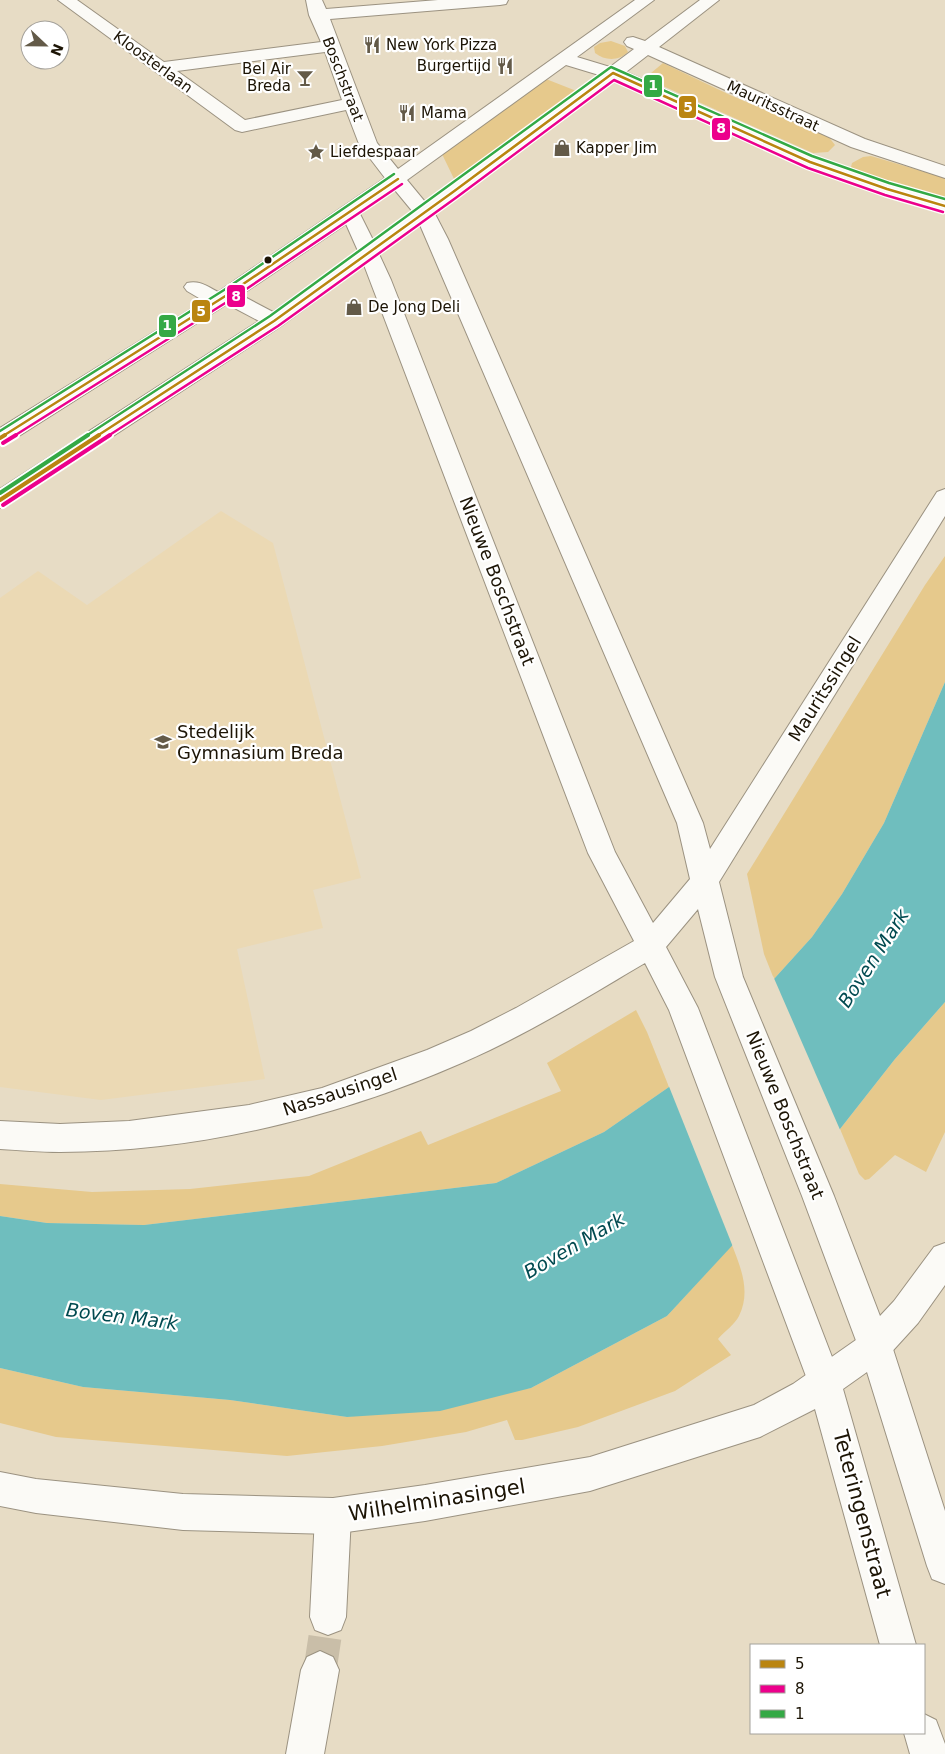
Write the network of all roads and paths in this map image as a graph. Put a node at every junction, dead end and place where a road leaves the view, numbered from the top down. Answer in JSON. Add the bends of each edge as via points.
{"nodes":[{"id":1,"x":66,"y":0,"type":"edge"},
{"id":2,"x":500,"y":0,"type":"edge"},
{"id":3,"x":646,"y":0,"type":"edge"},
{"id":4,"x":711,"y":0,"type":"edge"},
{"id":5,"x":316,"y":8,"type":"edge"},
{"id":6,"x":604,"y":30,"type":"junction"},
{"id":7,"x":330,"y":46,"type":"junction"},
{"id":8,"x":647,"y":48,"type":"junction"},
{"id":9,"x":564,"y":59,"type":"junction"},
{"id":10,"x":160,"y":68,"type":"junction"},
{"id":11,"x":613,"y":73,"type":"junction"},
{"id":12,"x":352,"y":102,"type":"junction"},
{"id":13,"x":858,"y":143,"type":"junction"},
{"id":14,"x":829,"y":169,"type":"junction"},
{"id":15,"x":945,"y":172,"type":"edge"},
{"id":16,"x":397,"y":179,"type":"junction"},
{"id":17,"x":945,"y":206,"type":"edge"},
{"id":18,"x":350,"y":212,"type":"junction"},
{"id":19,"x":424,"y":213,"type":"junction"},
{"id":20,"x":369,"y":253,"type":"junction"},
{"id":21,"x":194,"y":287,"type":"dead end"},
{"id":22,"x":223,"y":298,"type":"junction"},
{"id":23,"x":274,"y":321,"type":"junction"},
{"id":24,"x":0,"y":438,"type":"edge"},
{"id":25,"x":945,"y":497,"type":"edge"},
{"id":26,"x":0,"y":500,"type":"edge"},
{"id":27,"x":704,"y":882,"type":"junction"},
{"id":28,"x":650,"y":946,"type":"junction"},
{"id":29,"x":0,"y":1135,"type":"edge"},
{"id":30,"x":941,"y":1272,"type":"edge"},
{"id":31,"x":850,"y":1365,"type":"junction"},
{"id":32,"x":0,"y":1489,"type":"edge"},
{"id":33,"x":332,"y":1516,"type":"junction"},
{"id":34,"x":945,"y":1566,"type":"edge"},
{"id":35,"x":328,"y":1617,"type":"tunnel mouth"},
{"id":36,"x":898,"y":1644,"type":"edge"},
{"id":37,"x":320,"y":1670,"type":"tunnel mouth"},
{"id":38,"x":922,"y":1734,"type":"edge"},
{"id":39,"x":305,"y":1754,"type":"edge"},
{"id":40,"x":929,"y":1754,"type":"edge"}],
"edges":[{"from":1,"to":10,"type":"street","name":"Kloosterlaan"},
{"from":2,"to":5,"type":"street"},
{"from":3,"to":6,"type":"street"},
{"from":4,"to":8,"type":"street"},
{"from":5,"to":7,"type":"street","name":"Boschstraat"},
{"from":6,"to":8,"type":"street","name":"Mauritsstraat"},
{"from":6,"to":9,"type":"street"},
{"from":7,"to":10,"type":"street"},
{"from":7,"to":12,"type":"street","name":"Boschstraat"},
{"from":8,"to":11,"type":"street"},
{"from":8,"to":13,"type":"street","name":"Mauritsstraat"},
{"from":9,"to":11,"type":"street"},
{"from":9,"to":16,"type":"street"},
{"from":10,"to":12,"type":"street","name":"Kloosterlaan","via":[[241,125]]},
{"from":11,"to":14,"type":"street"},
{"from":11,"to":19,"type":"street"},
{"from":12,"to":16,"type":"street","name":"Boschstraat","via":[[368,144]]},
{"from":13,"to":14,"type":"street"},
{"from":13,"to":15,"type":"street","name":"Mauritsstraat"},
{"from":14,"to":17,"type":"street"},
{"from":16,"to":18,"type":"street"},
{"from":16,"to":19,"type":"street","name":"Nieuwe Boschstraat"},
{"from":18,"to":20,"type":"street","name":"Nieuwe Boschstraat"},
{"from":18,"to":22,"type":"street"},
{"from":19,"to":20,"type":"street"},
{"from":19,"to":27,"type":"street","name":"Nieuwe Boschstraat","via":[[438,238],[690,823]]},
{"from":20,"to":23,"type":"street"},
{"from":20,"to":28,"type":"street","name":"Nieuwe Boschstraat","via":[[602,853]]},
{"from":21,"to":22,"type":"street"},
{"from":22,"to":23,"type":"street"},
{"from":22,"to":24,"type":"street"},
{"from":23,"to":26,"type":"street"},
{"from":25,"to":27,"type":"street","name":"Mauritssingel"},
{"from":27,"to":28,"type":"street"},
{"from":27,"to":31,"type":"street","name":"Nieuwe Boschstraat","via":[[729,977],[818,1196]]},
{"from":28,"to":29,"type":"street","name":"Nassausingel","via":[[481,1040],[437,1060],[322,1101],[249,1119],[129,1135],[68,1138]]},
{"from":28,"to":31,"type":"street","name":"Nieuwe Boschstraat","via":[[682,1008],[770,1237]]},
{"from":30,"to":31,"type":"street","name":"Wilhelminasingel","via":[[906,1312]]},
{"from":31,"to":33,"type":"street","name":"Wilhelminasingel","via":[[783,1409],[760,1420],[590,1474],[425,1504]]},
{"from":31,"to":34,"type":"street"},
{"from":31,"to":36,"type":"street","name":"Teteringenstraat"},
{"from":32,"to":33,"type":"street","name":"Wilhelminasingel","via":[[183,1512]]},
{"from":33,"to":35,"type":"street"},
{"from":37,"to":39,"type":"street"},
{"from":38,"to":40,"type":"street"}]}
